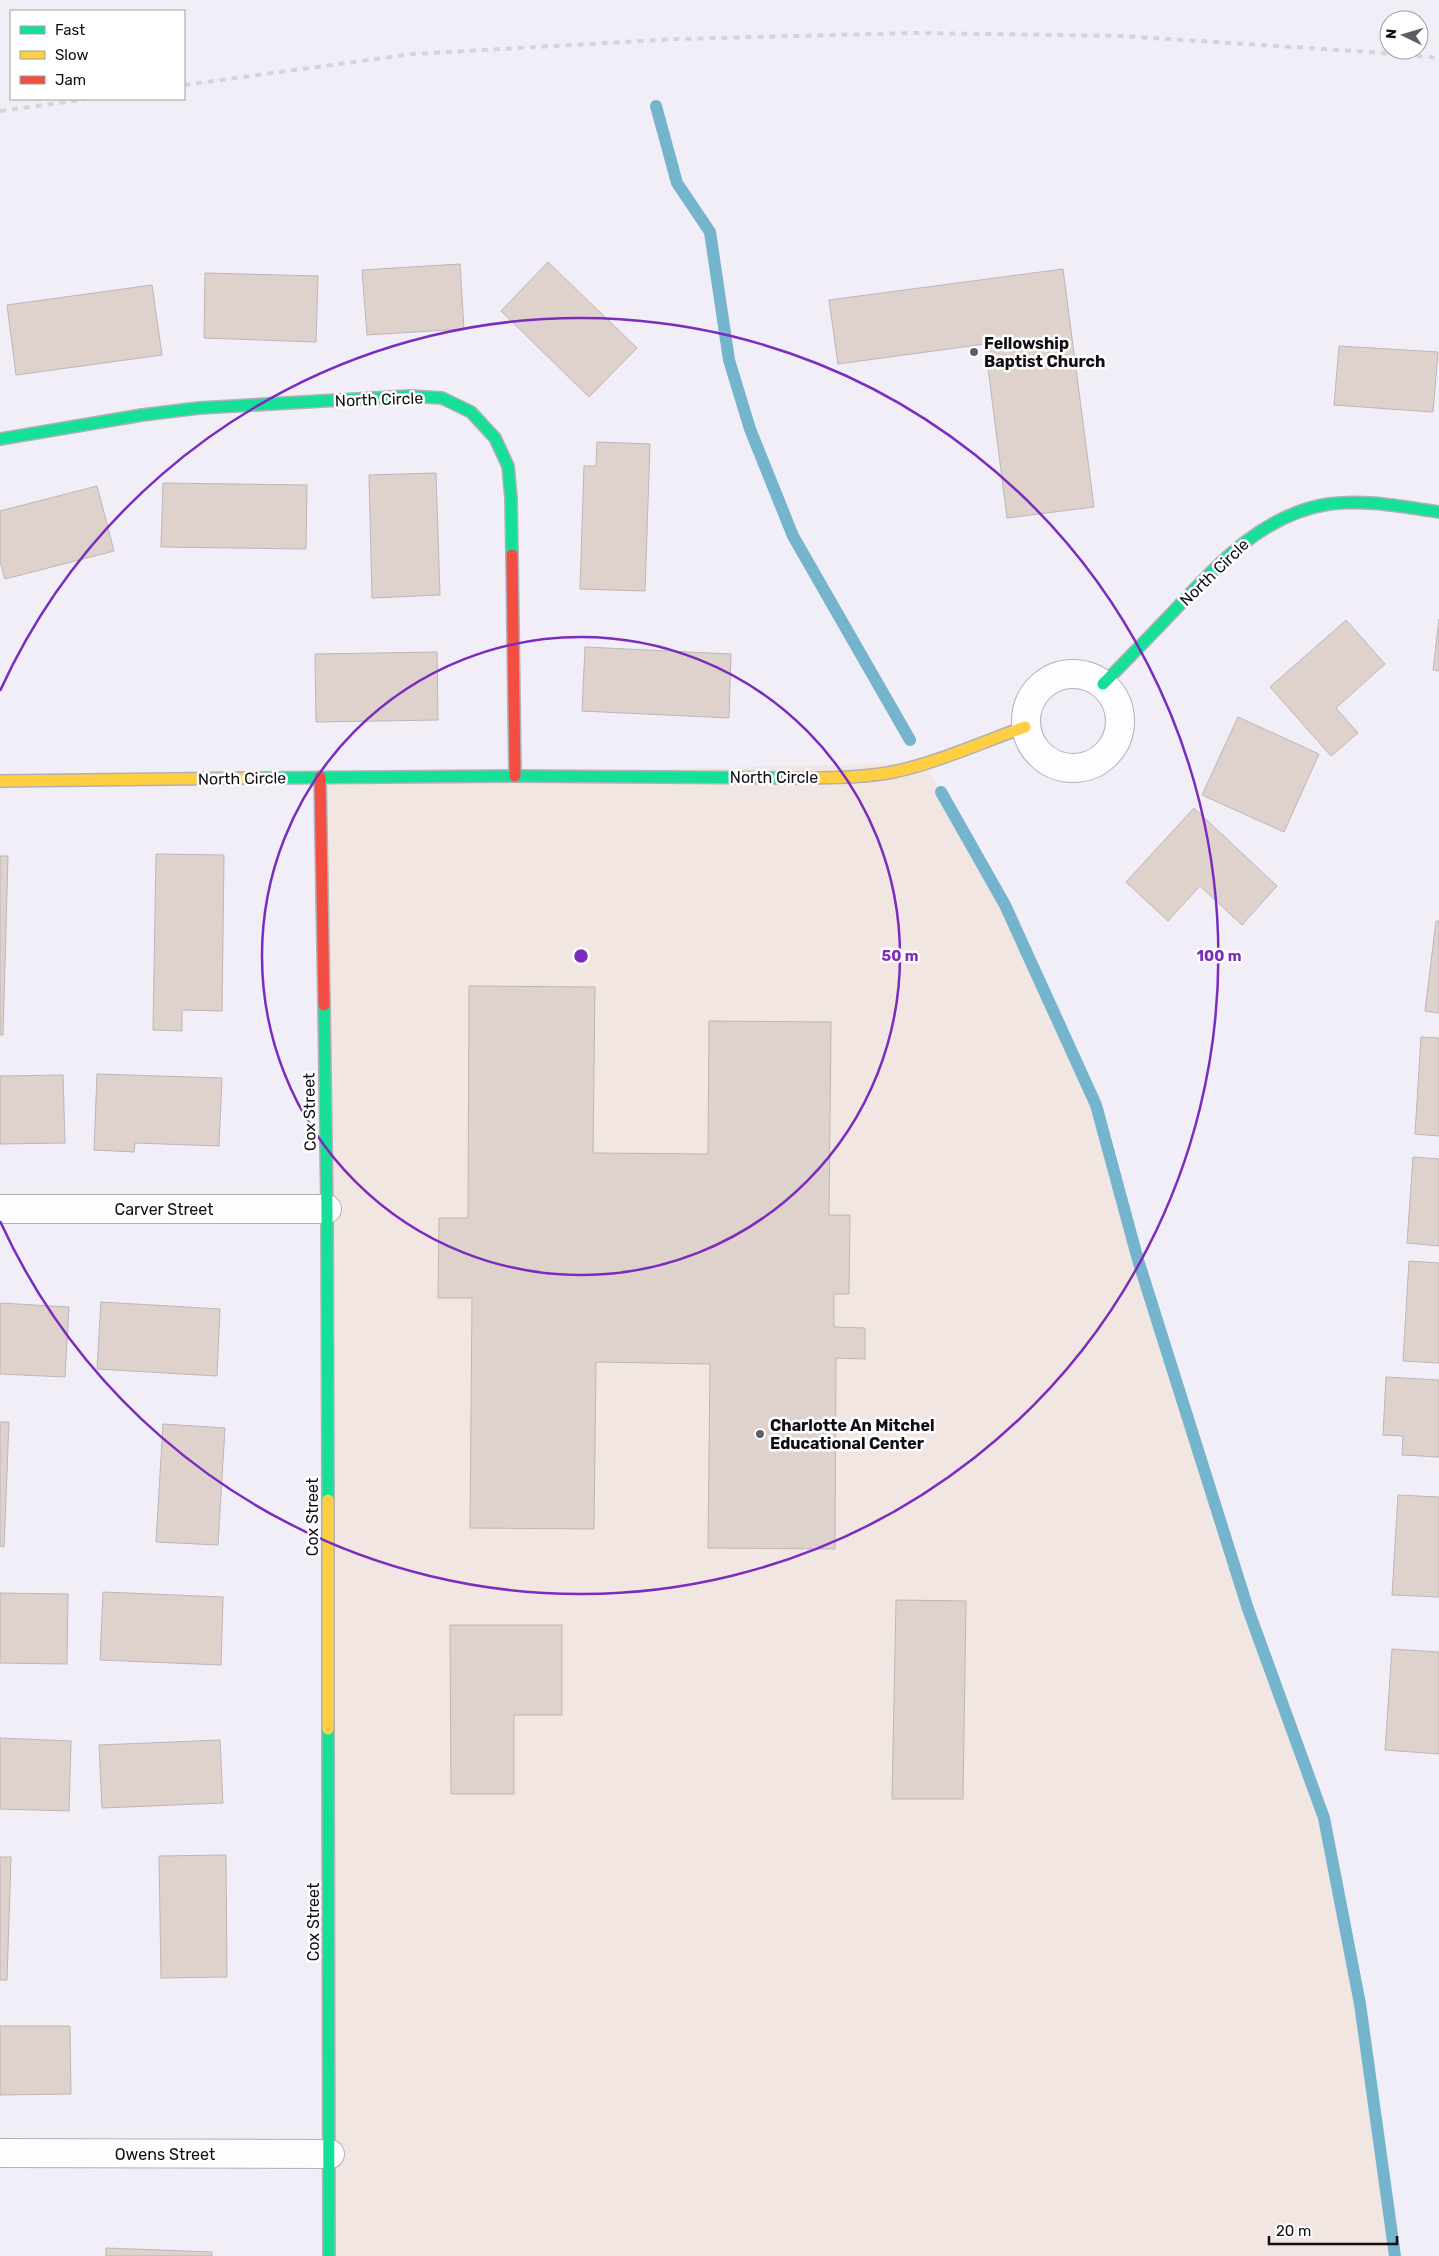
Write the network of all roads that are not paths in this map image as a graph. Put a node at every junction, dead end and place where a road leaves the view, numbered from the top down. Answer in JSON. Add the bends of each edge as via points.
{"nodes":[{"id":1,"x":0,"y":439,"type":"edge"},
{"id":2,"x":1439,"y":512,"type":"edge"},
{"id":3,"x":1104,"y":684,"type":"junction"},
{"id":4,"x":1025,"y":727,"type":"junction"},
{"id":5,"x":515,"y":776,"type":"junction"},
{"id":6,"x":320,"y":777,"type":"junction"},
{"id":7,"x":0,"y":782,"type":"edge"},
{"id":8,"x":327,"y":1208,"type":"junction"},
{"id":9,"x":0,"y":1209,"type":"edge"},
{"id":10,"x":0,"y":2153,"type":"edge"},
{"id":11,"x":330,"y":2154,"type":"junction"},
{"id":12,"x":329,"y":2256,"type":"edge"}],
"edges":[{"from":1,"to":5,"type":"street","name":"North Circle","via":[[199,408],[401,397],[442,398],[471,412],[495,438],[508,466],[512,498]]},
{"from":2,"to":3,"type":"street","name":"North Circle","via":[[1360,502],[1328,504],[1296,512],[1264,527],[1235,548]]},
{"from":3,"to":4,"type":"street","via":[[1089,676],[1073,673],[1057,676],[1042,684],[1026,711]]},
{"from":3,"to":4,"type":"street","via":[[1119,710],[1120,725],[1109,752],[1097,762],[1083,768],[1068,769],[1054,765],[1040,756],[1030,743]]},
{"from":4,"to":5,"type":"street","name":"North Circle","via":[[888,774],[834,778]]},
{"from":5,"to":6,"type":"street","name":"North Circle"},
{"from":6,"to":7,"type":"street","name":"North Circle"},
{"from":6,"to":8,"type":"street","name":"Cox Street"},
{"from":8,"to":9,"type":"street","name":"Carver Street"},
{"from":8,"to":11,"type":"street","name":"Cox Street"},
{"from":10,"to":11,"type":"street","name":"Owens Street"},
{"from":11,"to":12,"type":"street","name":"Cox Street"}]}
